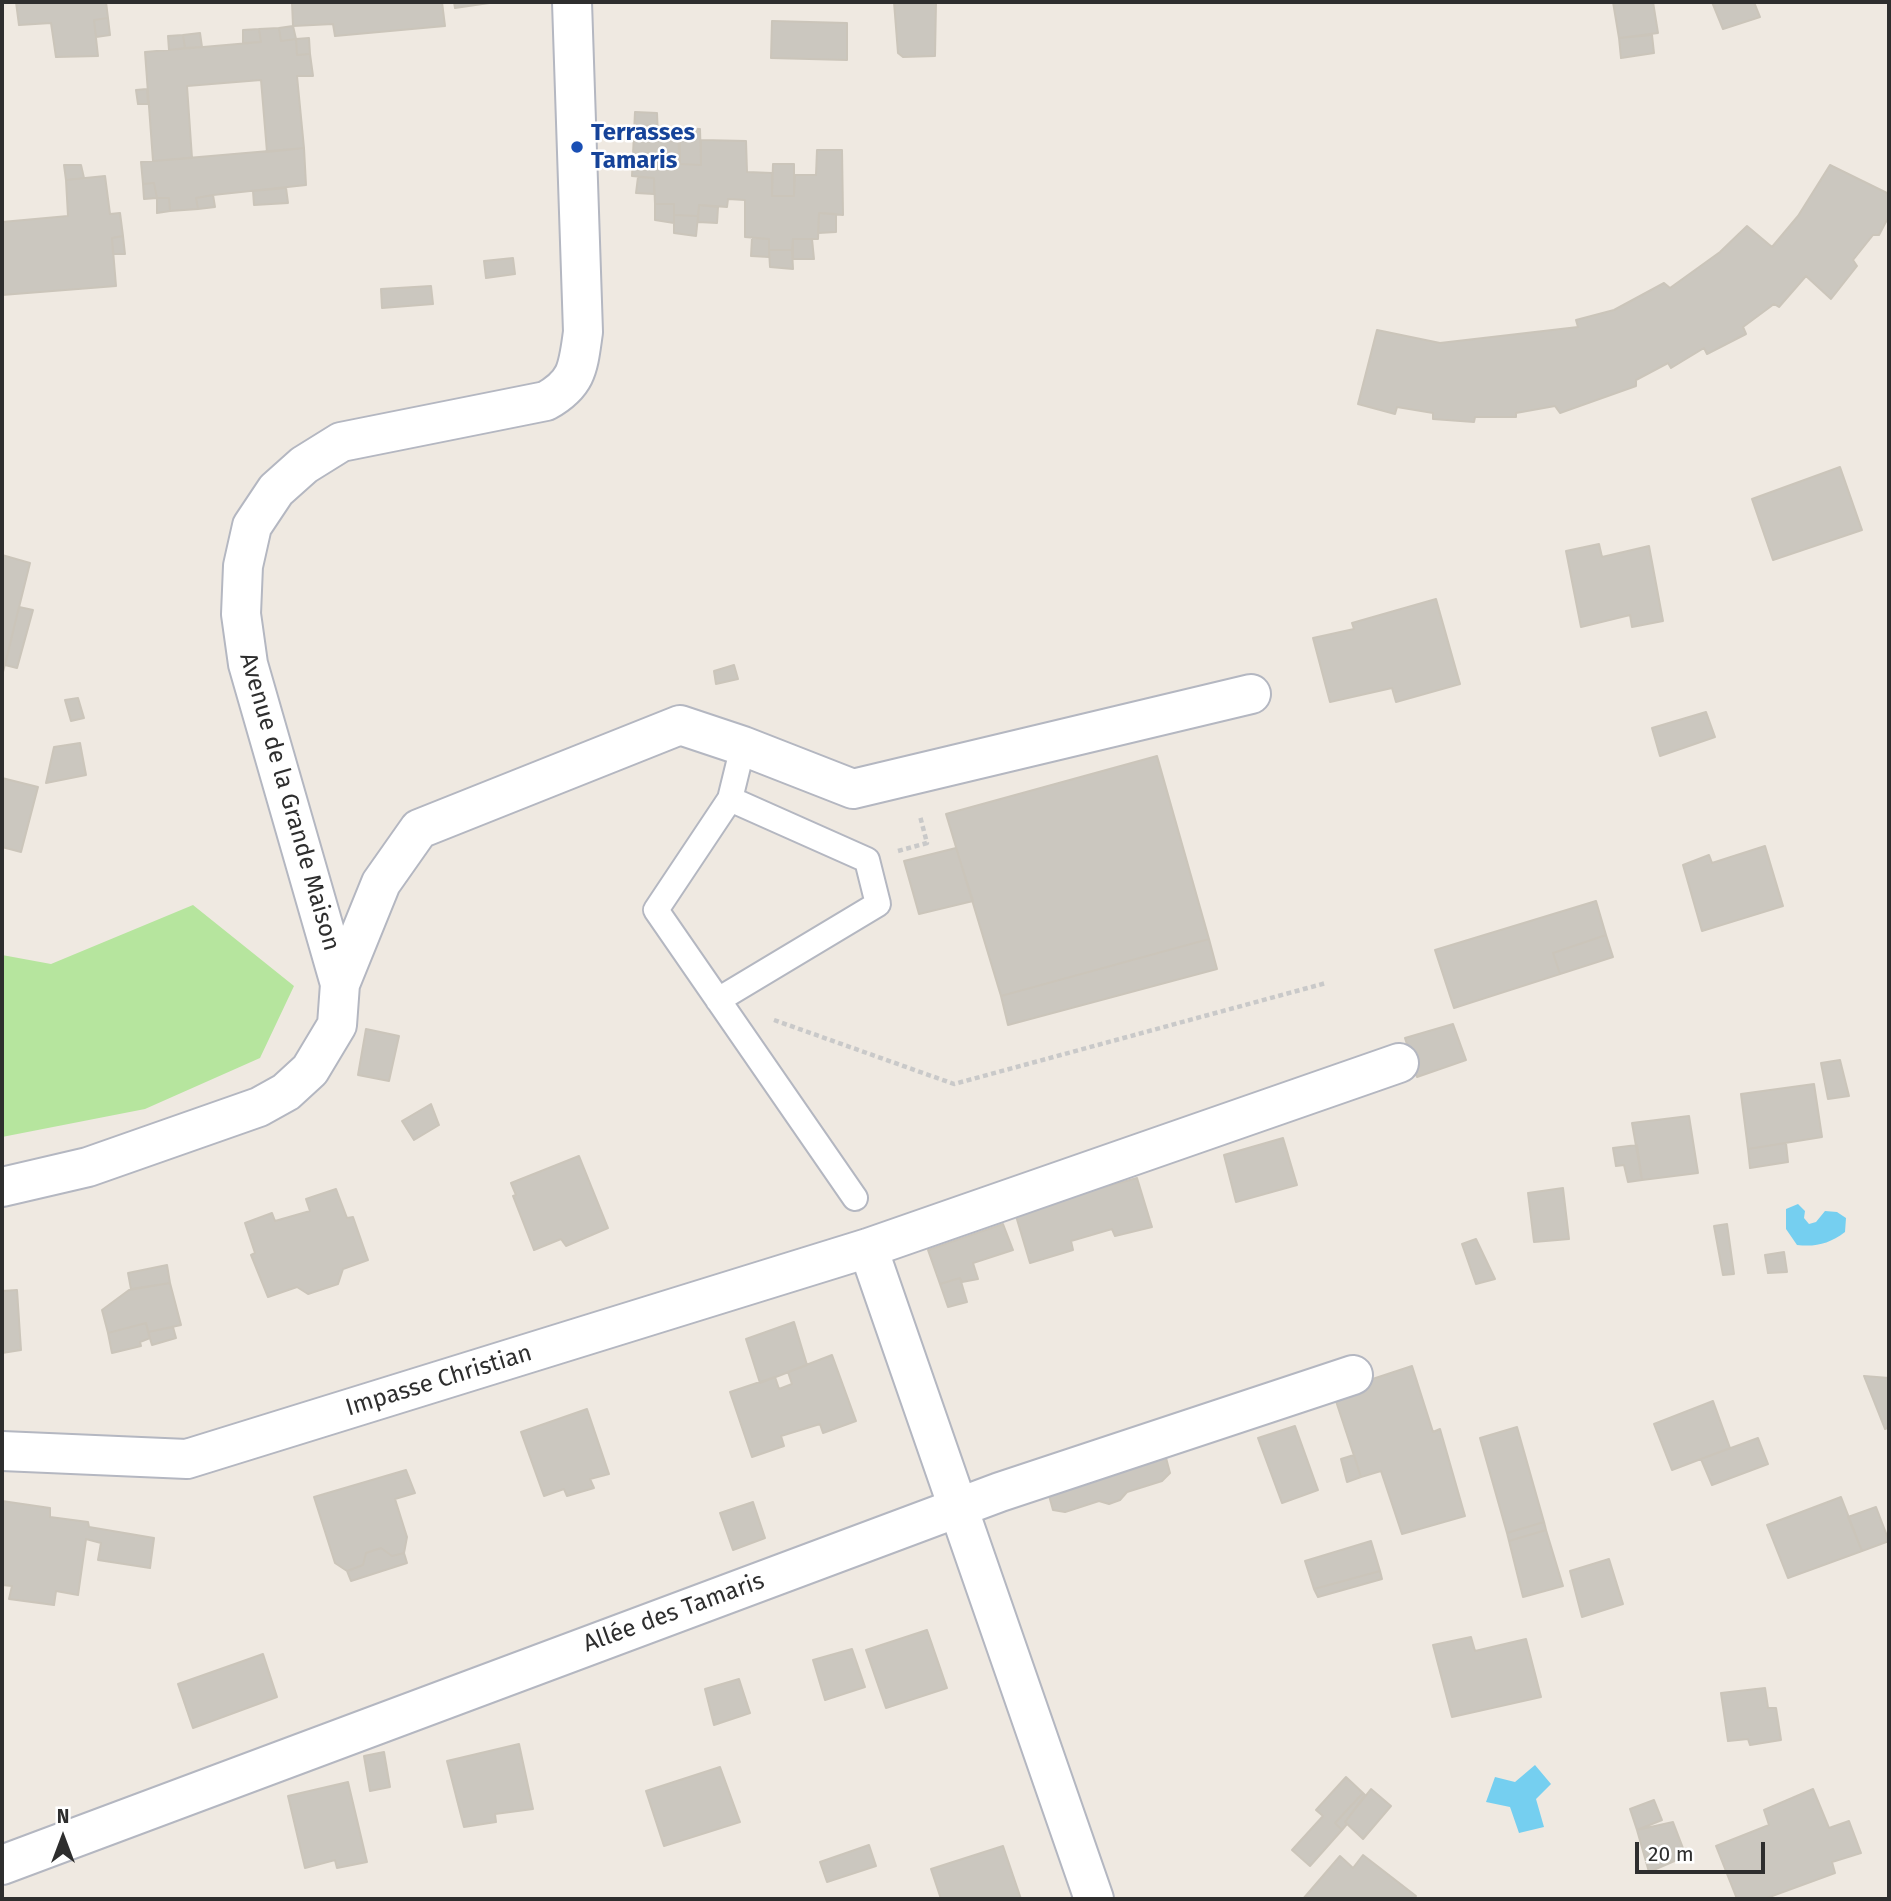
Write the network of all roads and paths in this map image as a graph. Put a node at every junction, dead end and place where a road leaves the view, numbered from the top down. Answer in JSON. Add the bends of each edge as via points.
{"nodes":[{"id":1,"x":572,"y":2,"type":"edge"},
{"id":2,"x":1251,"y":694,"type":"dead end"},
{"id":3,"x":743,"y":746,"type":"junction"},
{"id":4,"x":908,"y":776,"type":"junction"},
{"id":5,"x":730,"y":800,"type":"junction"},
{"id":6,"x":867,"y":860,"type":"junction"},
{"id":7,"x":1326,"y":983,"type":"dead end"},
{"id":8,"x":340,"y":984,"type":"junction"},
{"id":9,"x":718,"y":1000,"type":"junction"},
{"id":10,"x":1399,"y":1063,"type":"dead end"},
{"id":11,"x":2,"y":1187,"type":"edge"},
{"id":12,"x":855,"y":1198,"type":"dead end"},
{"id":13,"x":868,"y":1248,"type":"junction"},
{"id":14,"x":1353,"y":1375,"type":"dead end"},
{"id":15,"x":2,"y":1451,"type":"edge"},
{"id":16,"x":957,"y":1508,"type":"junction"},
{"id":17,"x":2,"y":1864,"type":"edge"},
{"id":18,"x":1094,"y":1899,"type":"edge"}],
"edges":[{"from":1,"to":8,"type":"street","name":"Avenue de la Grande Maison","via":[[583,332],[578,368],[565,390],[546,401],[341,442],[276,490],[252,526],[242,578],[241,614],[248,664]]},
{"from":2,"to":4,"type":"street"},
{"from":3,"to":4,"type":"street","via":[[853,789]]},
{"from":3,"to":5,"type":"lane"},
{"from":3,"to":8,"type":"street","via":[[680,725],[419,829],[381,883]]},
{"from":4,"to":6,"type":"path","via":[[927,842]]},
{"from":5,"to":6,"type":"lane"},
{"from":5,"to":9,"type":"lane","via":[[656,910]]},
{"from":6,"to":9,"type":"lane","via":[[878,904]]},
{"from":7,"to":9,"type":"path","via":[[954,1084]]},
{"from":8,"to":11,"type":"street","name":"Avenue de la Grande Maison","via":[[337,1026],[310,1070],[286,1092],[259,1107],[88,1167]]},
{"from":9,"to":12,"type":"lane"},
{"from":10,"to":13,"type":"street","name":"Impasse Christian"},
{"from":13,"to":15,"type":"street","name":"Impasse Christian","via":[[187,1460]]},
{"from":13,"to":16,"type":"street"},
{"from":14,"to":16,"type":"street","name":"Allée des Tamaris"},
{"from":16,"to":17,"type":"street","name":"Allée des Tamaris"},
{"from":16,"to":18,"type":"street"}]}
